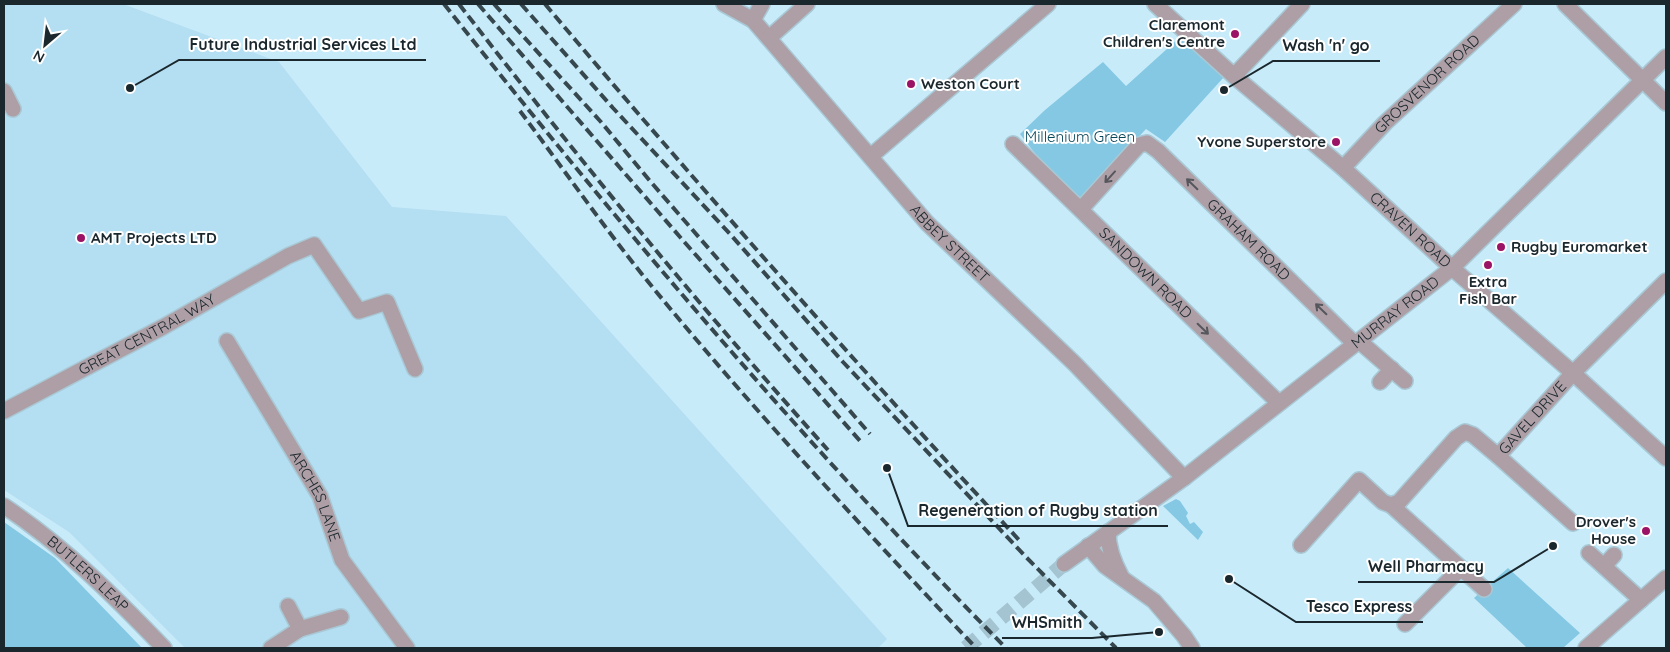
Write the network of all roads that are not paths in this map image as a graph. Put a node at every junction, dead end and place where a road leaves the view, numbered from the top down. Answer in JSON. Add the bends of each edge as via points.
{"nodes":[{"id":1,"x":724,"y":4,"type":"edge"},
{"id":2,"x":762,"y":4,"type":"edge"},
{"id":3,"x":807,"y":4,"type":"edge"},
{"id":4,"x":1048,"y":4,"type":"edge"},
{"id":5,"x":1155,"y":4,"type":"edge"},
{"id":6,"x":1302,"y":4,"type":"edge"},
{"id":7,"x":1514,"y":4,"type":"edge"},
{"id":8,"x":1565,"y":4,"type":"edge"},
{"id":9,"x":753,"y":20,"type":"junction"},
{"id":10,"x":769,"y":38,"type":"junction"},
{"id":11,"x":1666,"y":57,"type":"edge"},
{"id":12,"x":1234,"y":76,"type":"junction"},
{"id":13,"x":1643,"y":80,"type":"junction"},
{"id":14,"x":4,"y":91,"type":"edge"},
{"id":15,"x":1666,"y":103,"type":"edge"},
{"id":16,"x":13,"y":109,"type":"dead end"},
{"id":17,"x":1013,"y":144,"type":"dead end"},
{"id":18,"x":871,"y":156,"type":"junction"},
{"id":19,"x":1343,"y":168,"type":"junction"},
{"id":20,"x":1081,"y":209,"type":"junction"},
{"id":21,"x":1452,"y":268,"type":"junction"},
{"id":22,"x":1666,"y":281,"type":"edge"},
{"id":23,"x":227,"y":341,"type":"dead end"},
{"id":24,"x":1357,"y":342,"type":"junction"},
{"id":25,"x":415,"y":369,"type":"dead end"},
{"id":26,"x":1392,"y":369,"type":"junction"},
{"id":27,"x":1573,"y":373,"type":"junction"},
{"id":28,"x":1405,"y":381,"type":"dead end"},
{"id":29,"x":1380,"y":382,"type":"dead end"},
{"id":30,"x":1279,"y":403,"type":"junction"},
{"id":31,"x":4,"y":411,"type":"edge"},
{"id":32,"x":1498,"y":456,"type":"junction"},
{"id":33,"x":1666,"y":458,"type":"edge"},
{"id":34,"x":1184,"y":478,"type":"junction"},
{"id":35,"x":1391,"y":505,"type":"junction"},
{"id":36,"x":4,"y":506,"type":"edge"},
{"id":37,"x":1573,"y":523,"type":"dead end"},
{"id":38,"x":1098,"y":539,"type":"junction"},
{"id":39,"x":1301,"y":545,"type":"dead end"},
{"id":40,"x":1589,"y":553,"type":"dead end"},
{"id":41,"x":1064,"y":564,"type":"tunnel mouth"},
{"id":42,"x":1461,"y":568,"type":"junction"},
{"id":43,"x":1122,"y":577,"type":"junction"},
{"id":44,"x":1666,"y":578,"type":"edge"},
{"id":45,"x":1484,"y":589,"type":"dead end"},
{"id":46,"x":1641,"y":600,"type":"junction"},
{"id":47,"x":288,"y":606,"type":"dead end"},
{"id":48,"x":341,"y":617,"type":"dead end"},
{"id":49,"x":1405,"y":624,"type":"dead end"},
{"id":50,"x":300,"y":629,"type":"junction"},
{"id":51,"x":164,"y":648,"type":"edge"},
{"id":52,"x":271,"y":648,"type":"edge"},
{"id":53,"x":407,"y":648,"type":"edge"},
{"id":54,"x":1192,"y":648,"type":"edge"},
{"id":55,"x":1586,"y":648,"type":"edge"}],
"edges":[{"from":1,"to":9,"type":"street","name":"ABBEY STREET"},
{"from":2,"to":9,"type":"street"},
{"from":3,"to":10,"type":"street"},
{"from":4,"to":18,"type":"street"},
{"from":5,"to":12,"type":"street","name":"CRAVEN ROAD"},
{"from":6,"to":12,"type":"street"},
{"from":7,"to":19,"type":"street","name":"GROSVENOR ROAD","via":[[1384,123]]},
{"from":8,"to":13,"type":"street"},
{"from":9,"to":10,"type":"street","name":"ABBEY STREET"},
{"from":10,"to":18,"type":"street","name":"ABBEY STREET"},
{"from":11,"to":13,"type":"street","name":"MURRAY ROAD"},
{"from":12,"to":19,"type":"street","name":"CRAVEN ROAD"},
{"from":13,"to":15,"type":"street"},
{"from":13,"to":21,"type":"street","name":"MURRAY ROAD"},
{"from":14,"to":16,"type":"street"},
{"from":17,"to":20,"type":"street","name":"SANDOWN ROAD"},
{"from":18,"to":34,"type":"street","name":"ABBEY STREET","via":[[927,223],[1075,364]]},
{"from":19,"to":21,"type":"street","name":"CRAVEN ROAD"},
{"from":24,"to":20,"type":"street","name":"GRAHAM ROAD","one_way":true,"via":[[1147,143],[1139,145]]},
{"from":20,"to":30,"type":"street","name":"SANDOWN ROAD","one_way":true},
{"from":21,"to":24,"type":"street","name":"MURRAY ROAD"},
{"from":21,"to":27,"type":"street","name":"CRAVEN ROAD"},
{"from":22,"to":27,"type":"street","name":"GAVEL DRIVE"},
{"from":23,"to":53,"type":"street","name":"ARCHES LANE","via":[[320,496],[342,560]]},
{"from":24,"to":26,"type":"street"},
{"from":24,"to":30,"type":"street","name":"MURRAY ROAD"},
{"from":25,"to":31,"type":"street","name":"GREAT CENTRAL WAY","via":[[388,302],[359,311],[314,245],[288,256]]},
{"from":26,"to":28,"type":"street"},
{"from":26,"to":29,"type":"street"},
{"from":27,"to":32,"type":"street","name":"GAVEL DRIVE"},
{"from":27,"to":33,"type":"street","name":"CRAVEN ROAD"},
{"from":30,"to":34,"type":"street","name":"MURRAY ROAD"},
{"from":32,"to":35,"type":"street","name":"GAVEL DRIVE","via":[[1473,434],[1465,432],[1399,502]]},
{"from":32,"to":37,"type":"street"},
{"from":34,"to":38,"type":"street","name":"MURRAY ROAD"},
{"from":35,"to":39,"type":"street","via":[[1383,502],[1359,480]]},
{"from":35,"to":42,"type":"street"},
{"from":36,"to":51,"type":"street","name":"BUTLERS LEAP","via":[[60,548],[118,600]]},
{"from":38,"to":41,"type":"street","name":"MURRAY ROAD"},
{"from":38,"to":43,"type":"street"},
{"from":38,"to":43,"type":"street","via":[[1105,566]]},
{"from":40,"to":46,"type":"street","via":[[1609,560]]},
{"from":42,"to":45,"type":"street"},
{"from":42,"to":49,"type":"street"},
{"from":43,"to":54,"type":"street","via":[[1154,601]]},
{"from":44,"to":46,"type":"street"},
{"from":46,"to":55,"type":"street"},
{"from":47,"to":50,"type":"street"},
{"from":48,"to":50,"type":"street"},
{"from":50,"to":52,"type":"street"}]}
